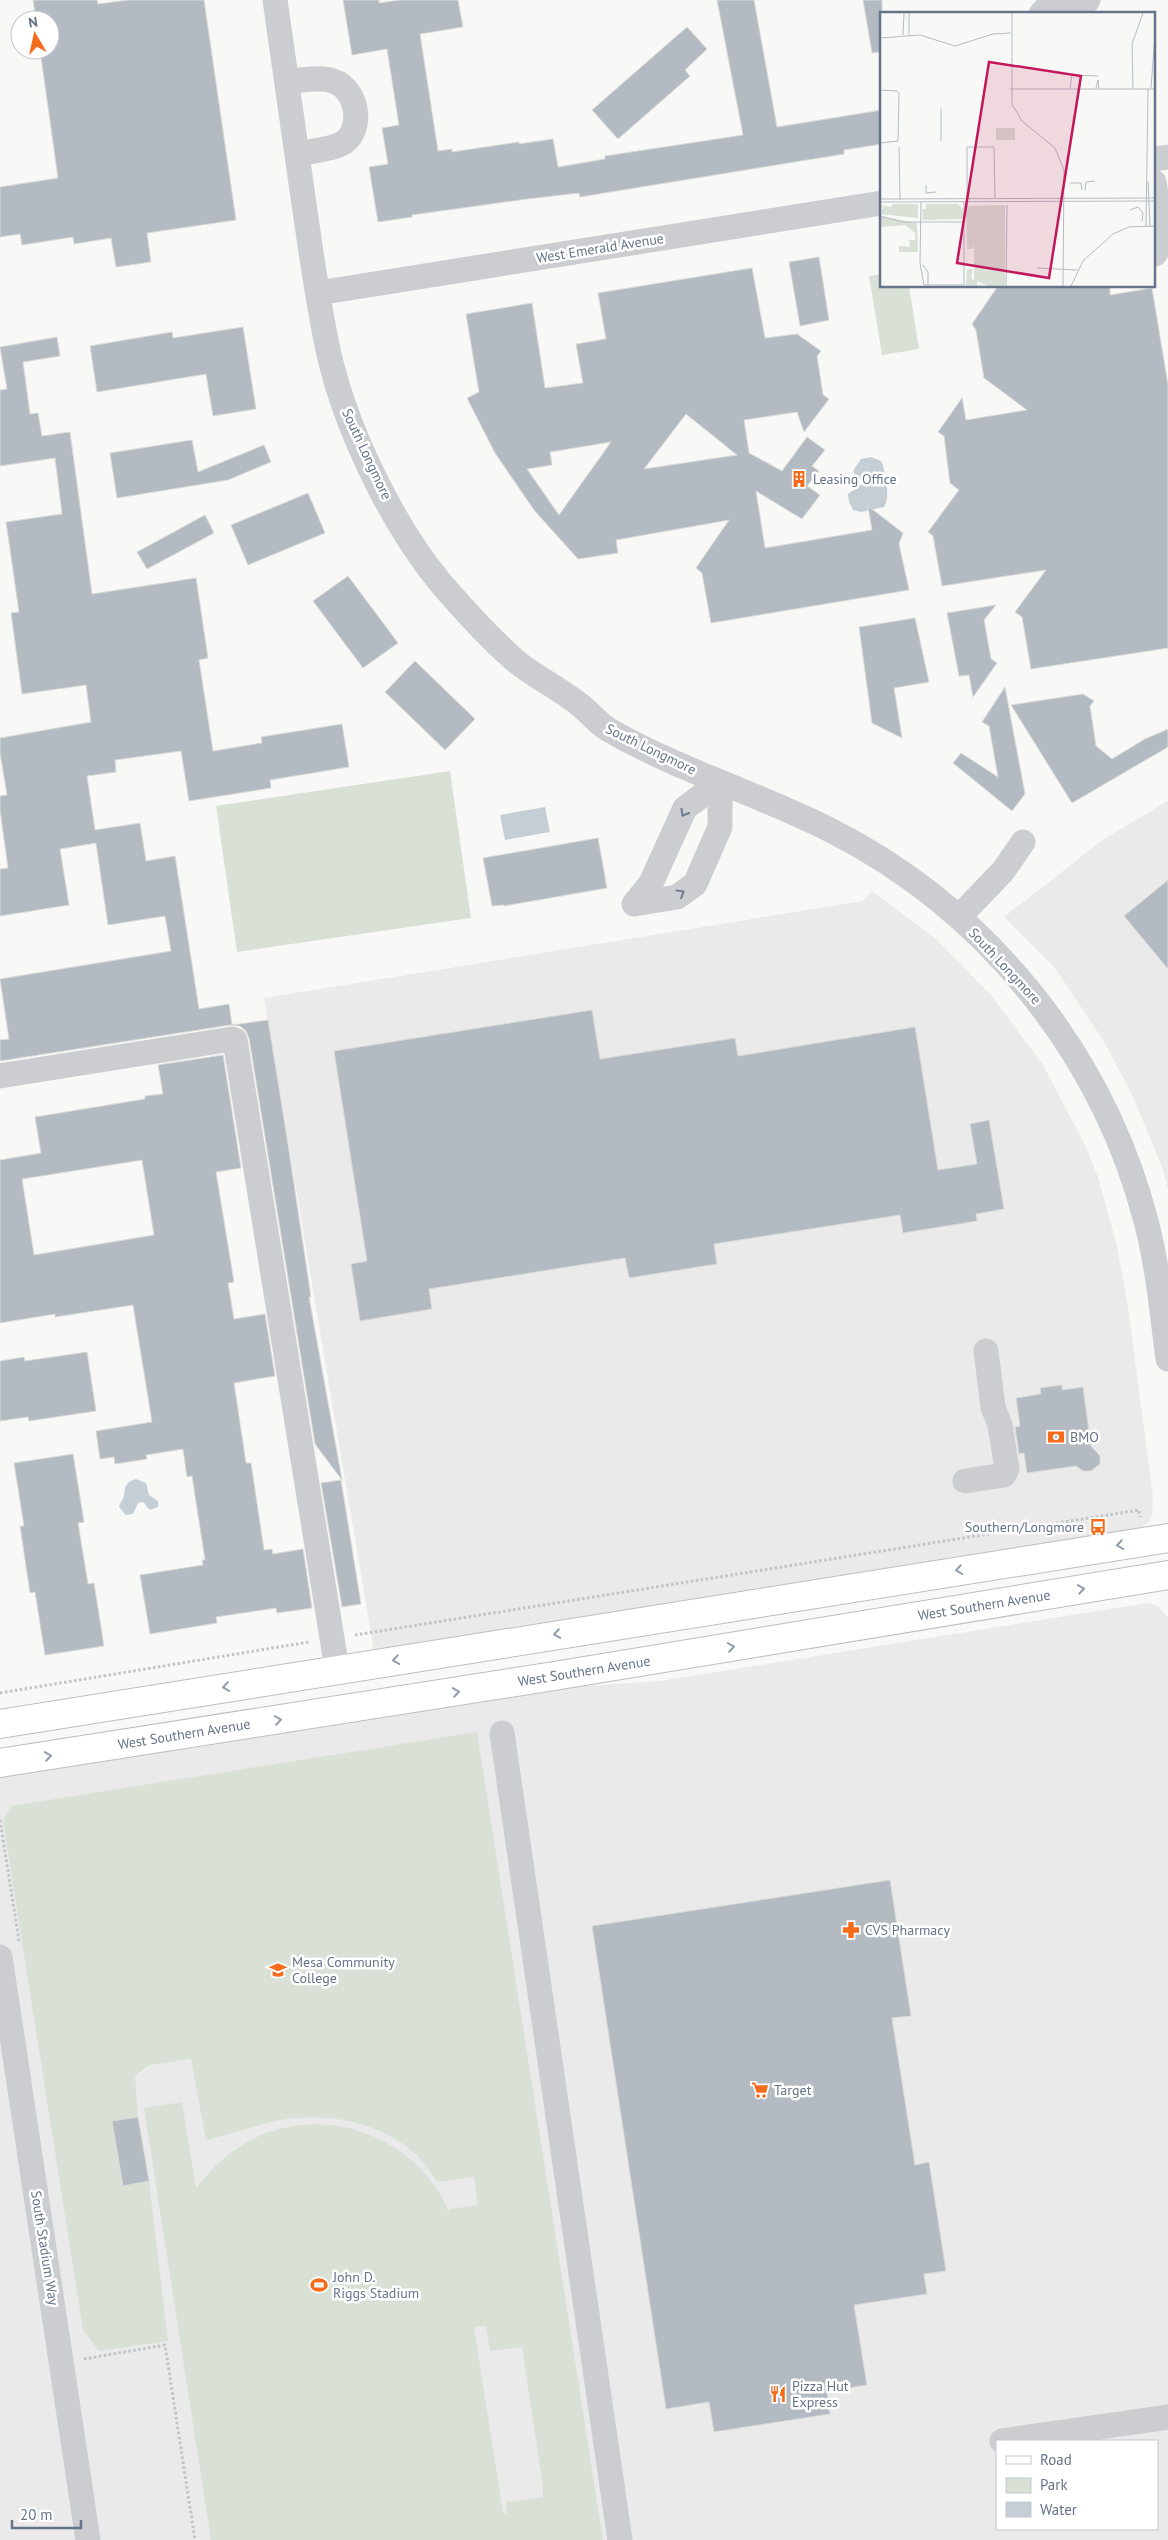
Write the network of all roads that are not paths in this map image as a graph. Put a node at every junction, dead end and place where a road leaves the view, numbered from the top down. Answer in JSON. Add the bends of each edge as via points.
{"nodes":[{"id":1,"x":275,"y":0,"type":"edge"},
{"id":2,"x":1088,"y":0,"type":"edge"},
{"id":3,"x":1043,"y":12,"type":"edge"},
{"id":4,"x":287,"y":82,"type":"junction"},
{"id":5,"x":297,"y":154,"type":"junction"},
{"id":6,"x":1156,"y":194,"type":"edge"},
{"id":7,"x":880,"y":203,"type":"edge"},
{"id":8,"x":1156,"y":252,"type":"edge"},
{"id":9,"x":318,"y":293,"type":"junction"},
{"id":10,"x":720,"y":782,"type":"junction"},
{"id":11,"x":1023,"y":842,"type":"dead end"},
{"id":12,"x":959,"y":918,"type":"junction"},
{"id":13,"x":0,"y":1076,"type":"edge"},
{"id":14,"x":1166,"y":1323,"type":"edge"},
{"id":15,"x":986,"y":1351,"type":"dead end"},
{"id":16,"x":1168,"y":1359,"type":"edge"},
{"id":17,"x":965,"y":1481,"type":"dead end"},
{"id":18,"x":1168,"y":1538,"type":"edge"},
{"id":19,"x":1168,"y":1575,"type":"edge"},
{"id":20,"x":795,"y":1596,"type":"junction"},
{"id":21,"x":337,"y":1669,"type":"junction"},
{"id":22,"x":554,"y":1676,"type":"junction"},
{"id":23,"x":0,"y":1724,"type":"edge"},
{"id":24,"x":502,"y":1733,"type":"dead end"},
{"id":25,"x":0,"y":1763,"type":"edge"},
{"id":26,"x":0,"y":1957,"type":"edge"},
{"id":27,"x":5,"y":2018,"type":"edge"},
{"id":28,"x":1168,"y":2417,"type":"edge"},
{"id":29,"x":1009,"y":2440,"type":"edge"},
{"id":30,"x":88,"y":2540,"type":"edge"},
{"id":31,"x":620,"y":2540,"type":"edge"}],
"edges":[{"from":1,"to":4,"type":"street","name":"South Longmore"},
{"from":2,"to":3,"type":"street","via":[[1047,7]]},
{"from":4,"to":5,"type":"street","name":"South Longmore"},
{"from":4,"to":5,"type":"street","via":[[331,80],[346,87],[355,115],[356,125],[340,145]]},
{"from":5,"to":9,"type":"street","name":"South Longmore"},
{"from":6,"to":8,"type":"street","via":[[1164,240]]},
{"from":7,"to":9,"type":"street","name":"West Emerald Avenue"},
{"from":9,"to":10,"type":"street","name":"South Longmore","via":[[330,357],[357,438],[392,509],[439,581],[520,664],[588,710],[603,727]]},
{"from":10,"to":10,"type":"street","one_way":true,"via":[[685,808],[651,883],[634,904],[677,897],[695,884],[720,827]]},
{"from":10,"to":12,"type":"street","name":"South Longmore","via":[[783,808],[866,850],[927,891]]},
{"from":11,"to":12,"type":"street","via":[[1003,871]]},
{"from":12,"to":14,"type":"street","name":"South Longmore","via":[[980,935],[1036,997],[1078,1059],[1098,1096],[1146,1218]]},
{"from":13,"to":21,"type":"street","via":[[235,1040]]},
{"from":14,"to":16,"type":"street","name":"South Longmore"},
{"from":15,"to":17,"type":"street","via":[[1007,1469],[998,1476]]},
{"from":18,"to":20,"type":"main road","one_way":true},
{"from":22,"to":19,"type":"main road","name":"West Southern Avenue","one_way":true},
{"from":20,"to":21,"type":"main road","one_way":true},
{"from":20,"to":22,"type":"main road","via":[[770,1617],[580,1648],[567,1653],[559,1662]]},
{"from":21,"to":23,"type":"main road","one_way":true},
{"from":25,"to":22,"type":"main road","name":"West Southern Avenue","one_way":true},
{"from":24,"to":31,"type":"street"},
{"from":26,"to":27,"type":"street","name":"South Stadium Way"},
{"from":27,"to":30,"type":"street","name":"South Stadium Way"},
{"from":28,"to":29,"type":"street"}]}
